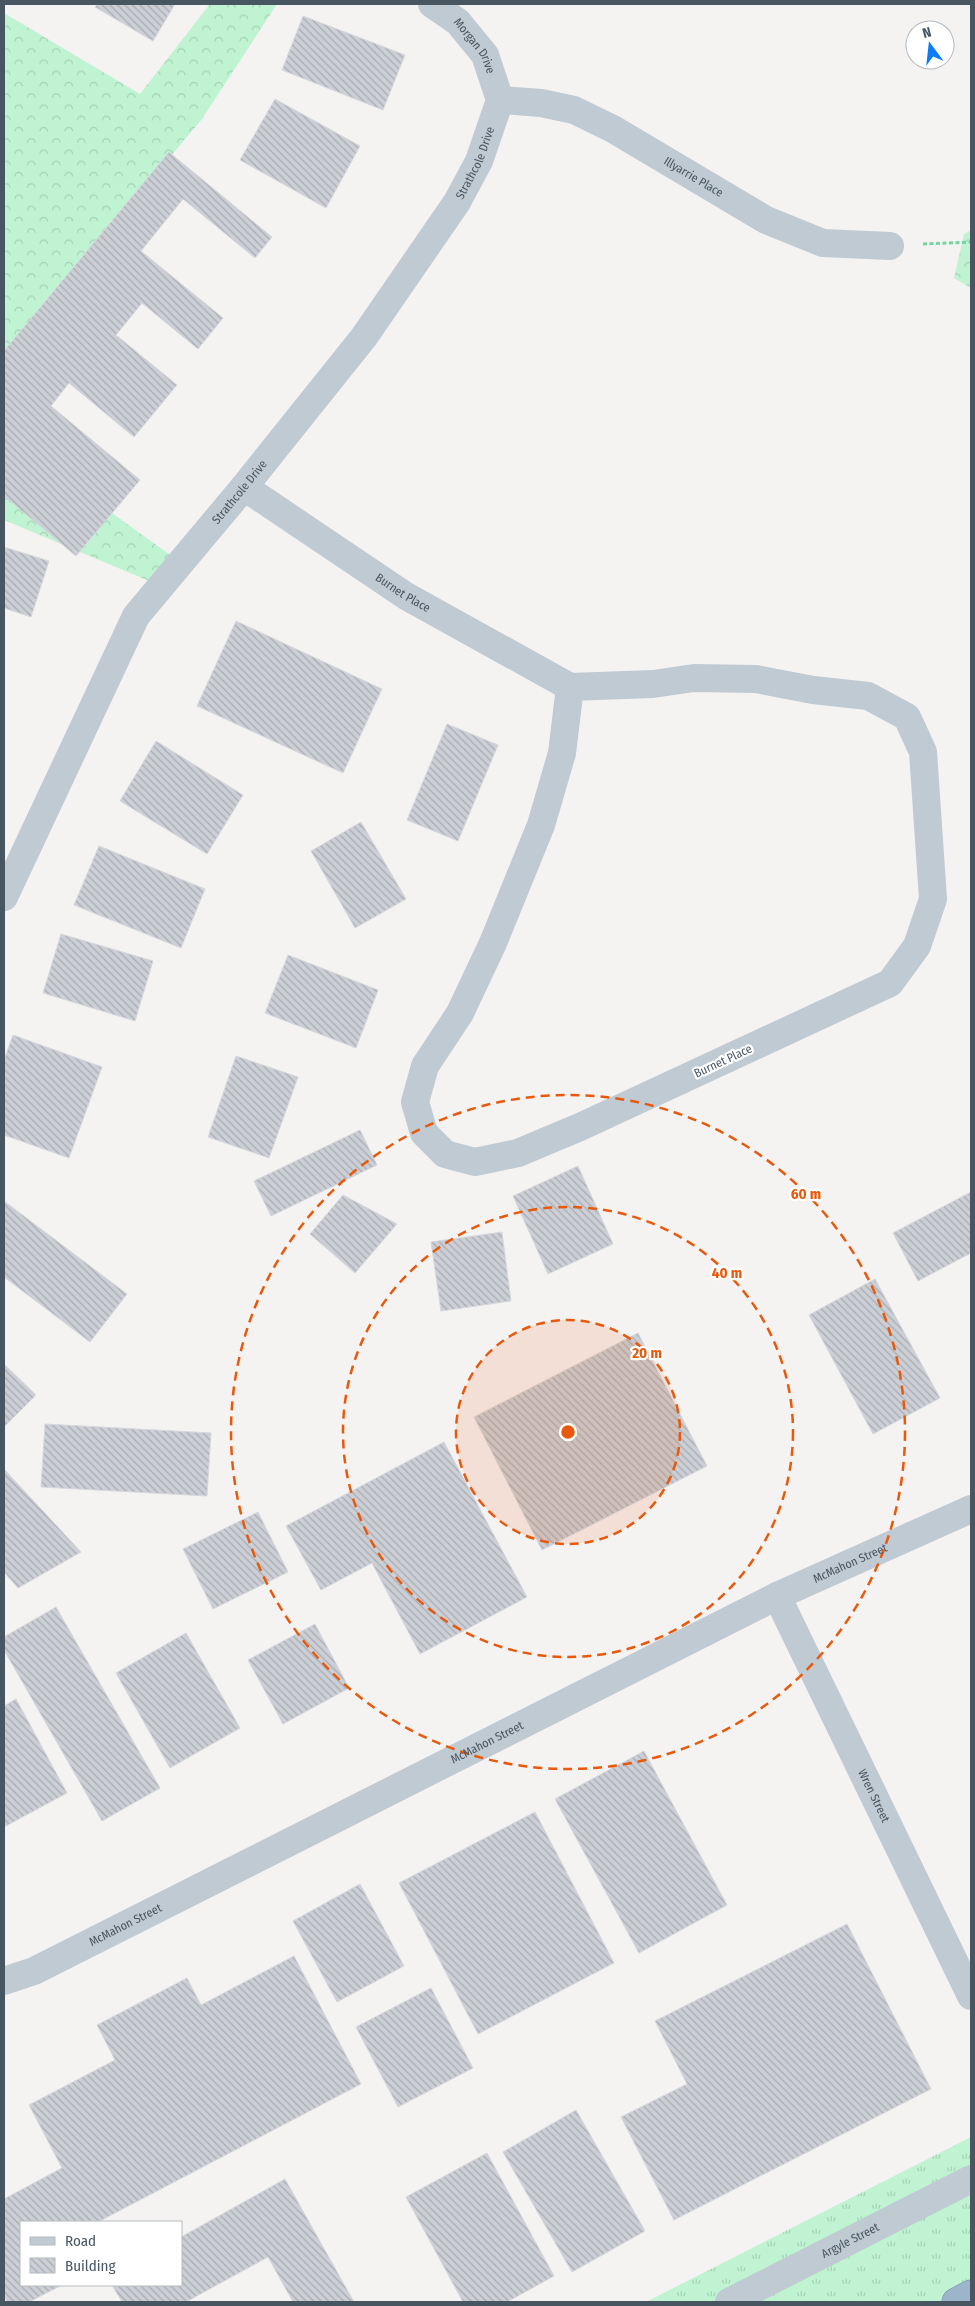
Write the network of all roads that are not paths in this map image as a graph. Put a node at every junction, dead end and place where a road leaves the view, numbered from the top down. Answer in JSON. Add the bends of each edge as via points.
{"nodes":[{"id":1,"x":432,"y":4,"type":"edge"},
{"id":2,"x":500,"y":100,"type":"junction"},
{"id":3,"x":890,"y":246,"type":"road end"},
{"id":4,"x":244,"y":487,"type":"junction"},
{"id":5,"x":570,"y":687,"type":"junction"},
{"id":6,"x":4,"y":897,"type":"edge"},
{"id":7,"x":971,"y":1509,"type":"edge"},
{"id":8,"x":777,"y":1596,"type":"junction"},
{"id":9,"x":4,"y":1981,"type":"edge"},
{"id":10,"x":971,"y":1996,"type":"edge"},
{"id":11,"x":971,"y":2179,"type":"edge"},
{"id":12,"x":971,"y":2294,"type":"edge"},
{"id":13,"x":729,"y":2302,"type":"edge"},
{"id":14,"x":956,"y":2302,"type":"edge"}],
"edges":[{"from":1,"to":2,"type":"street","name":"Morgan Drive","via":[[458,22],[485,55]]},
{"from":2,"to":3,"type":"street","name":"Illyarrie Place","via":[[542,103],[574,110],[613,129],[766,220],[823,242]]},
{"from":2,"to":4,"type":"street","name":"Strathcole Drive","via":[[479,161],[457,202],[364,337]]},
{"from":4,"to":5,"type":"street","name":"Burnet Place","via":[[406,596]]},
{"from":4,"to":6,"type":"street","name":"Strathcole Drive","via":[[136,616]]},
{"from":5,"to":5,"type":"street","name":"Burnet Place","via":[[653,684],[694,678],[756,679],[868,696],[907,717],[923,752],[932,899],[918,946],[890,982],[580,1127],[518,1152],[475,1162],[445,1154],[424,1133],[415,1102],[425,1066],[460,1013],[493,943],[541,825],[562,753]]},
{"from":7,"to":8,"type":"street","name":"McMahon Street"},
{"from":8,"to":9,"type":"street","name":"McMahon Street","via":[[42,1967]]},
{"from":8,"to":10,"type":"street","name":"Wren Street"},
{"from":11,"to":13,"type":"street","name":"Argyle Street"},
{"from":12,"to":14,"type":"highway"}]}
